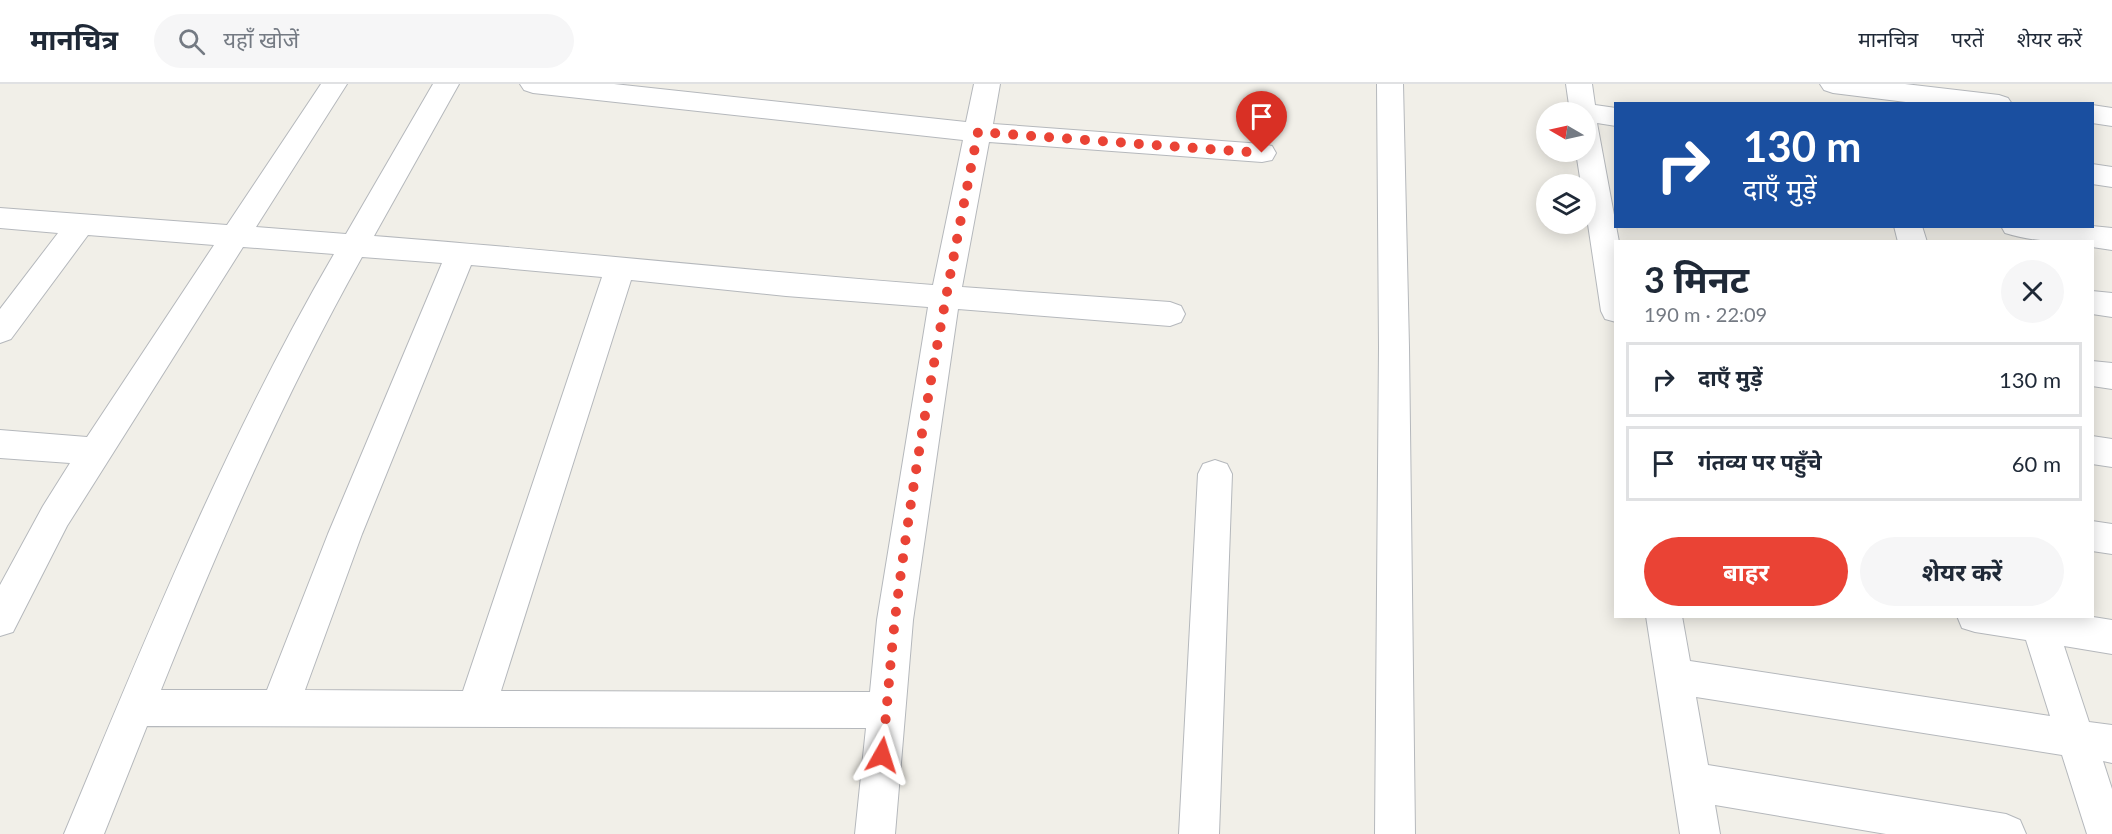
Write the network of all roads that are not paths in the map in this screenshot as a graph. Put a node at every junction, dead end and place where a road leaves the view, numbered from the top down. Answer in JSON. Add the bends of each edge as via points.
{"nodes":[{"id":1,"x":334,"y":84,"type":"edge"},
{"id":2,"x":446,"y":84,"type":"edge"},
{"id":3,"x":987,"y":84,"type":"edge"},
{"id":4,"x":1390,"y":84,"type":"edge"},
{"id":5,"x":1579,"y":84,"type":"edge"},
{"id":6,"x":1833,"y":84,"type":"edge"},
{"id":7,"x":549,"y":85,"type":"edge"},
{"id":8,"x":1865,"y":96,"type":"edge"},
{"id":9,"x":1582,"y":102,"type":"edge"},
{"id":10,"x":1966,"y":102,"type":"edge"},
{"id":11,"x":1596,"y":114,"type":"edge"},
{"id":12,"x":2094,"y":114,"type":"edge"},
{"id":13,"x":1614,"y":117,"type":"edge"},
{"id":14,"x":2112,"y":117,"type":"edge"},
{"id":15,"x":978,"y":132,"type":"junction"},
{"id":16,"x":1596,"y":152,"type":"edge"},
{"id":17,"x":1262,"y":153,"type":"dead end"},
{"id":18,"x":1604,"y":172,"type":"edge"},
{"id":19,"x":2094,"y":174,"type":"edge"},
{"id":20,"x":2112,"y":177,"type":"edge"},
{"id":21,"x":0,"y":218,"type":"edge"},
{"id":22,"x":81,"y":224,"type":"junction"},
{"id":23,"x":2029,"y":228,"type":"edge"},
{"id":24,"x":234,"y":236,"type":"junction"},
{"id":25,"x":2112,"y":239,"type":"edge"},
{"id":26,"x":1610,"y":242,"type":"edge"},
{"id":27,"x":356,"y":245,"type":"junction"},
{"id":28,"x":461,"y":253,"type":"junction"},
{"id":29,"x":620,"y":268,"type":"junction"},
{"id":30,"x":945,"y":297,"type":"junction"},
{"id":31,"x":1614,"y":297,"type":"edge"},
{"id":32,"x":2094,"y":303,"type":"edge"},
{"id":33,"x":2112,"y":305,"type":"edge"},
{"id":34,"x":1170,"y":314,"type":"dead end"},
{"id":35,"x":0,"y":331,"type":"edge"},
{"id":36,"x":2094,"y":373,"type":"edge"},
{"id":37,"x":2112,"y":376,"type":"edge"},
{"id":38,"x":0,"y":444,"type":"edge"},
{"id":39,"x":2094,"y":450,"type":"edge"},
{"id":40,"x":96,"y":452,"type":"junction"},
{"id":41,"x":2112,"y":453,"type":"edge"},
{"id":42,"x":1215,"y":474,"type":"dead end"},
{"id":43,"x":2094,"y":536,"type":"edge"},
{"id":44,"x":2112,"y":539,"type":"edge"},
{"id":45,"x":1665,"y":618,"type":"edge"},
{"id":46,"x":1996,"y":618,"type":"edge"},
{"id":47,"x":0,"y":620,"type":"edge"},
{"id":48,"x":2038,"y":622,"type":"edge"},
{"id":49,"x":2112,"y":637,"type":"edge"},
{"id":50,"x":1674,"y":676,"type":"junction"},
{"id":51,"x":135,"y":708,"type":"junction"},
{"id":52,"x":279,"y":709,"type":"junction"},
{"id":53,"x":476,"y":709,"type":"junction"},
{"id":54,"x":887,"y":710,"type":"junction"},
{"id":55,"x":2094,"y":742,"type":"edge"},
{"id":56,"x":1692,"y":782,"type":"junction"},
{"id":57,"x":84,"y":834,"type":"edge"},
{"id":58,"x":875,"y":834,"type":"edge"},
{"id":59,"x":1199,"y":834,"type":"edge"},
{"id":60,"x":1395,"y":834,"type":"edge"},
{"id":61,"x":1700,"y":834,"type":"edge"},
{"id":62,"x":2006,"y":834,"type":"edge"},
{"id":63,"x":2107,"y":834,"type":"edge"}],
"edges":[{"from":1,"to":24,"type":"street"},
{"from":2,"to":27,"type":"street"},
{"from":3,"to":15,"type":"street"},
{"from":4,"to":60,"type":"street"},
{"from":5,"to":9,"type":"street"},
{"from":6,"to":8,"type":"street"},
{"from":7,"to":15,"type":"street"},
{"from":8,"to":10,"type":"street"},
{"from":11,"to":13,"type":"street"},
{"from":12,"to":14,"type":"street"},
{"from":15,"to":17,"type":"street"},
{"from":15,"to":30,"type":"street"},
{"from":16,"to":18,"type":"street"},
{"from":18,"to":26,"type":"street"},
{"from":19,"to":20,"type":"street"},
{"from":21,"to":22,"type":"street"},
{"from":22,"to":24,"type":"street"},
{"from":22,"to":35,"type":"street"},
{"from":23,"to":25,"type":"street"},
{"from":24,"to":27,"type":"street"},
{"from":24,"to":40,"type":"street"},
{"from":26,"to":31,"type":"street"},
{"from":27,"to":28,"type":"street"},
{"from":27,"to":51,"type":"street","via":[[268,403],[186,582]]},
{"from":28,"to":29,"type":"street"},
{"from":28,"to":52,"type":"street","via":[[345,534]]},
{"from":29,"to":30,"type":"street"},
{"from":29,"to":53,"type":"street"},
{"from":30,"to":34,"type":"street"},
{"from":30,"to":54,"type":"street","via":[[895,620]]},
{"from":32,"to":33,"type":"street"},
{"from":36,"to":37,"type":"street"},
{"from":38,"to":40,"type":"street"},
{"from":39,"to":41,"type":"street"},
{"from":40,"to":47,"type":"street","via":[[55,516]]},
{"from":42,"to":59,"type":"street"},
{"from":43,"to":44,"type":"street"},
{"from":45,"to":50,"type":"street"},
{"from":46,"to":48,"type":"street"},
{"from":48,"to":49,"type":"street"},
{"from":48,"to":55,"type":"street"},
{"from":50,"to":55,"type":"street"},
{"from":50,"to":56,"type":"street"},
{"from":51,"to":52,"type":"street"},
{"from":51,"to":57,"type":"street"},
{"from":52,"to":53,"type":"street"},
{"from":53,"to":54,"type":"street"},
{"from":54,"to":58,"type":"street"},
{"from":55,"to":63,"type":"street"},
{"from":56,"to":61,"type":"street"},
{"from":56,"to":62,"type":"street"}]}
